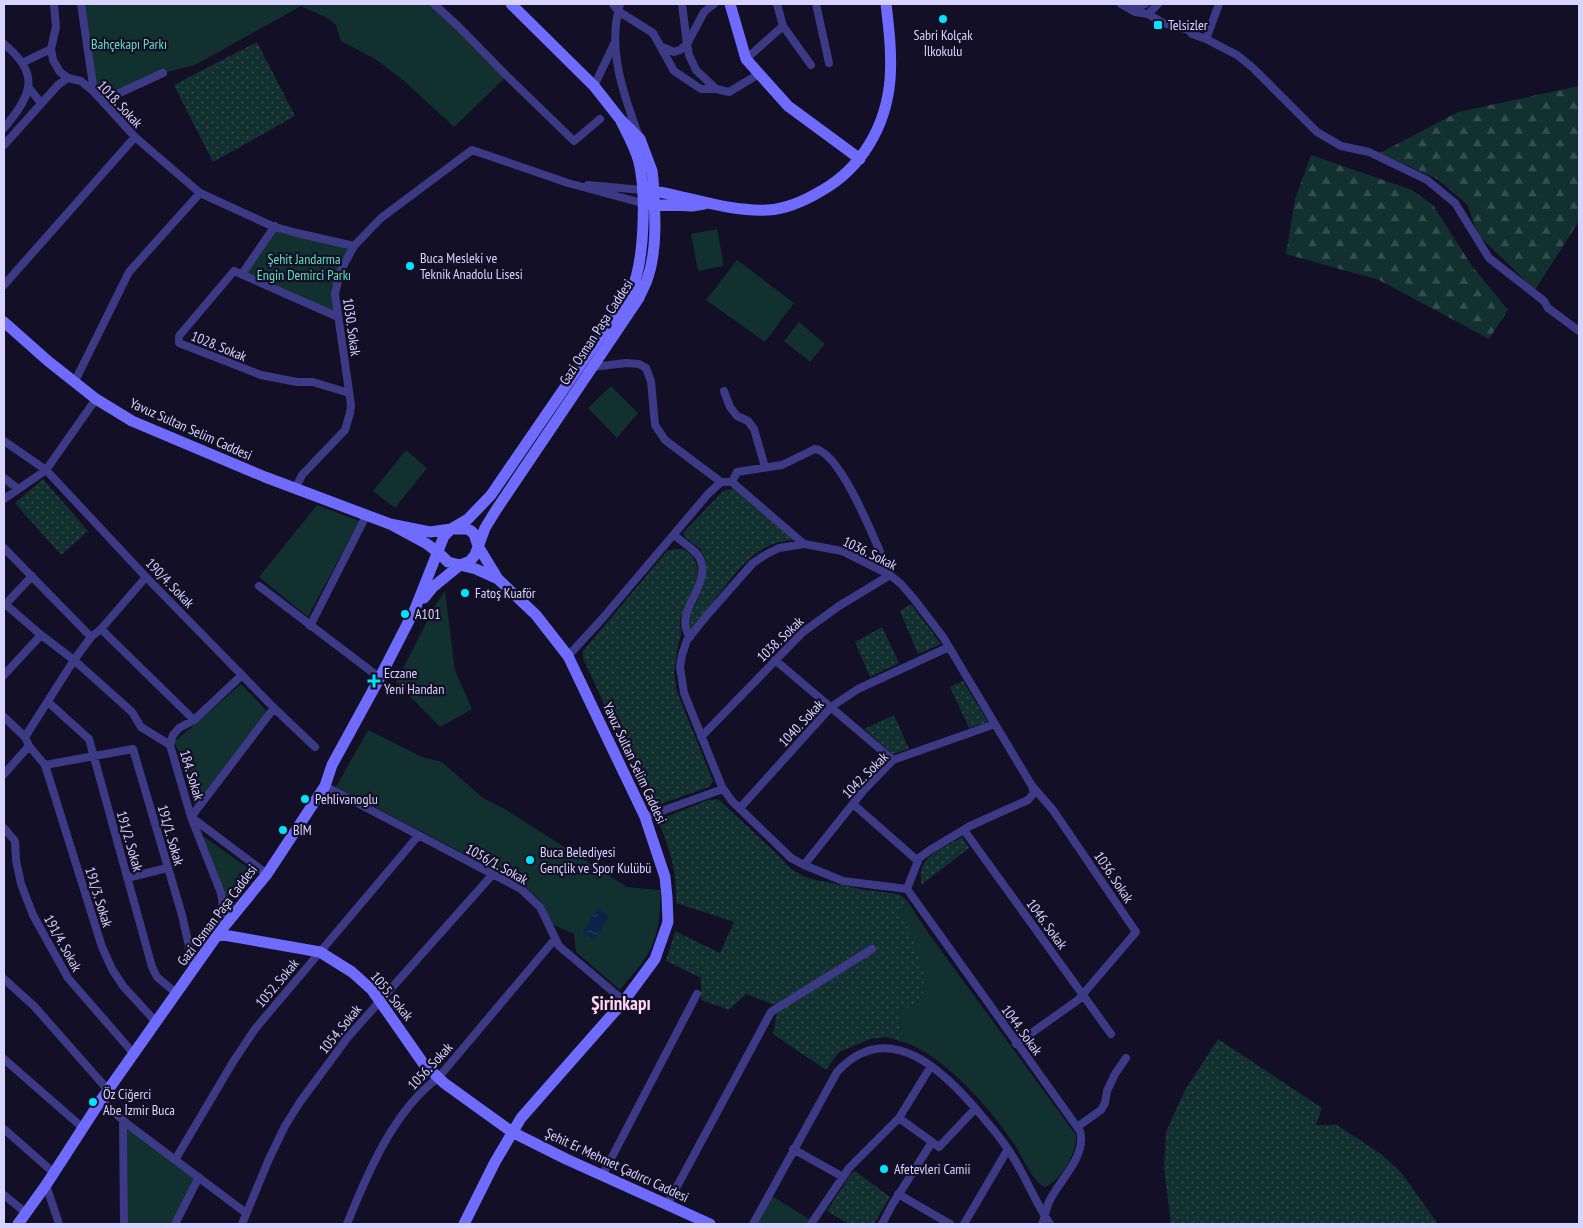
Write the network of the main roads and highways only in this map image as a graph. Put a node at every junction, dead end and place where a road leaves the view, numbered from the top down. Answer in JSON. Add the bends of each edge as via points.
{"nodes":[{"id":1,"x":511,"y":4,"type":"edge"},
{"id":2,"x":730,"y":4,"type":"edge"},
{"id":3,"x":886,"y":4,"type":"edge"},
{"id":4,"x":620,"y":119,"type":"junction"},
{"id":5,"x":860,"y":159,"type":"junction"},
{"id":6,"x":642,"y":190,"type":"junction"},
{"id":7,"x":654,"y":191,"type":"junction"},
{"id":8,"x":642,"y":203,"type":"junction"},
{"id":9,"x":708,"y":204,"type":"junction"},
{"id":10,"x":654,"y":205,"type":"junction"},
{"id":11,"x":4,"y":322,"type":"edge"},
{"id":12,"x":390,"y":524,"type":"junction"},
{"id":13,"x":451,"y":529,"type":"junction"},
{"id":14,"x":478,"y":546,"type":"junction"},
{"id":15,"x":439,"y":553,"type":"junction"},
{"id":16,"x":460,"y":565,"type":"junction"},
{"id":17,"x":498,"y":579,"type":"junction"},
{"id":18,"x":415,"y":609,"type":"junction"},
{"id":19,"x":218,"y":934,"type":"junction"},
{"id":20,"x":512,"y":1132,"type":"junction"},
{"id":21,"x":18,"y":1224,"type":"edge"},
{"id":22,"x":464,"y":1224,"type":"edge"},
{"id":23,"x":710,"y":1224,"type":"edge"}],
"edges":[{"from":1,"to":4,"type":"main road","name":"Gazi Osman Paşa Caddesi","via":[[594,86]]},
{"from":2,"to":5,"type":"main road","via":[[746,59],[788,106]]},
{"from":3,"to":5,"type":"main road","via":[[890,55],[888,93],[875,134]]},
{"from":4,"to":6,"type":"main road","name":"Gazi Osman Paşa Caddesi","via":[[639,160]]},
{"from":4,"to":7,"type":"main road","name":"Gazi Osman Paşa Caddesi","via":[[640,139],[652,170]]},
{"from":5,"to":9,"type":"main road","via":[[830,187],[783,207],[754,210]]},
{"from":6,"to":7,"type":"main road"},
{"from":6,"to":8,"type":"main road","name":"Gazi Osman Paşa Caddesi"},
{"from":7,"to":9,"type":"main road"},
{"from":7,"to":10,"type":"main road","name":"Gazi Osman Paşa Caddesi"},
{"from":8,"to":10,"type":"main road"},
{"from":8,"to":13,"type":"main road","name":"Gazi Osman Paşa Caddesi","via":[[641,258],[631,291],[491,496],[468,519]]},
{"from":9,"to":10,"type":"main road"},
{"from":10,"to":14,"type":"main road","name":"Gazi Osman Paşa Caddesi","via":[[653,257],[639,298],[496,510]]},
{"from":11,"to":12,"type":"main road","name":"Yavuz Sultan Selim Caddesi","via":[[96,399],[132,422]]},
{"from":12,"to":13,"type":"main road","name":"Yavuz Sultan Selim Caddesi","via":[[430,532]]},
{"from":12,"to":15,"type":"main road","name":"Yavuz Sultan Selim Caddesi"},
{"from":13,"to":14,"type":"main road","via":[[471,531]]},
{"from":13,"to":15,"type":"main road","via":[[440,544]]},
{"from":14,"to":16,"type":"main road","via":[[470,561]]},
{"from":14,"to":17,"type":"main road"},
{"from":15,"to":16,"type":"main road","name":"Yavuz Sultan Selim Caddesi","via":[[448,562]]},
{"from":15,"to":18,"type":"main road"},
{"from":16,"to":17,"type":"main road","name":"Yavuz Sultan Selim Caddesi"},
{"from":16,"to":18,"type":"main road","via":[[433,587]]},
{"from":17,"to":20,"type":"main road","name":"Yavuz Sultan Selim Caddesi","via":[[536,614],[568,656],[645,817],[665,877],[668,922],[655,959],[624,1001]]},
{"from":18,"to":19,"type":"main road","name":"Gazi Osman Paşa Caddesi","via":[[332,765],[325,786],[268,874]]},
{"from":19,"to":20,"type":"main road","name":"1055. Sokak","via":[[320,952],[361,980],[380,1000],[423,1063],[438,1078]]},
{"from":19,"to":21,"type":"main road","name":"Gazi Osman Paşa Caddesi"},
{"from":20,"to":22,"type":"main road","name":"Yavuz Sultan Selim Caddesi"},
{"from":20,"to":23,"type":"main road","name":"Şehit Er Mehmet Çadırcı Caddesi"}]}
